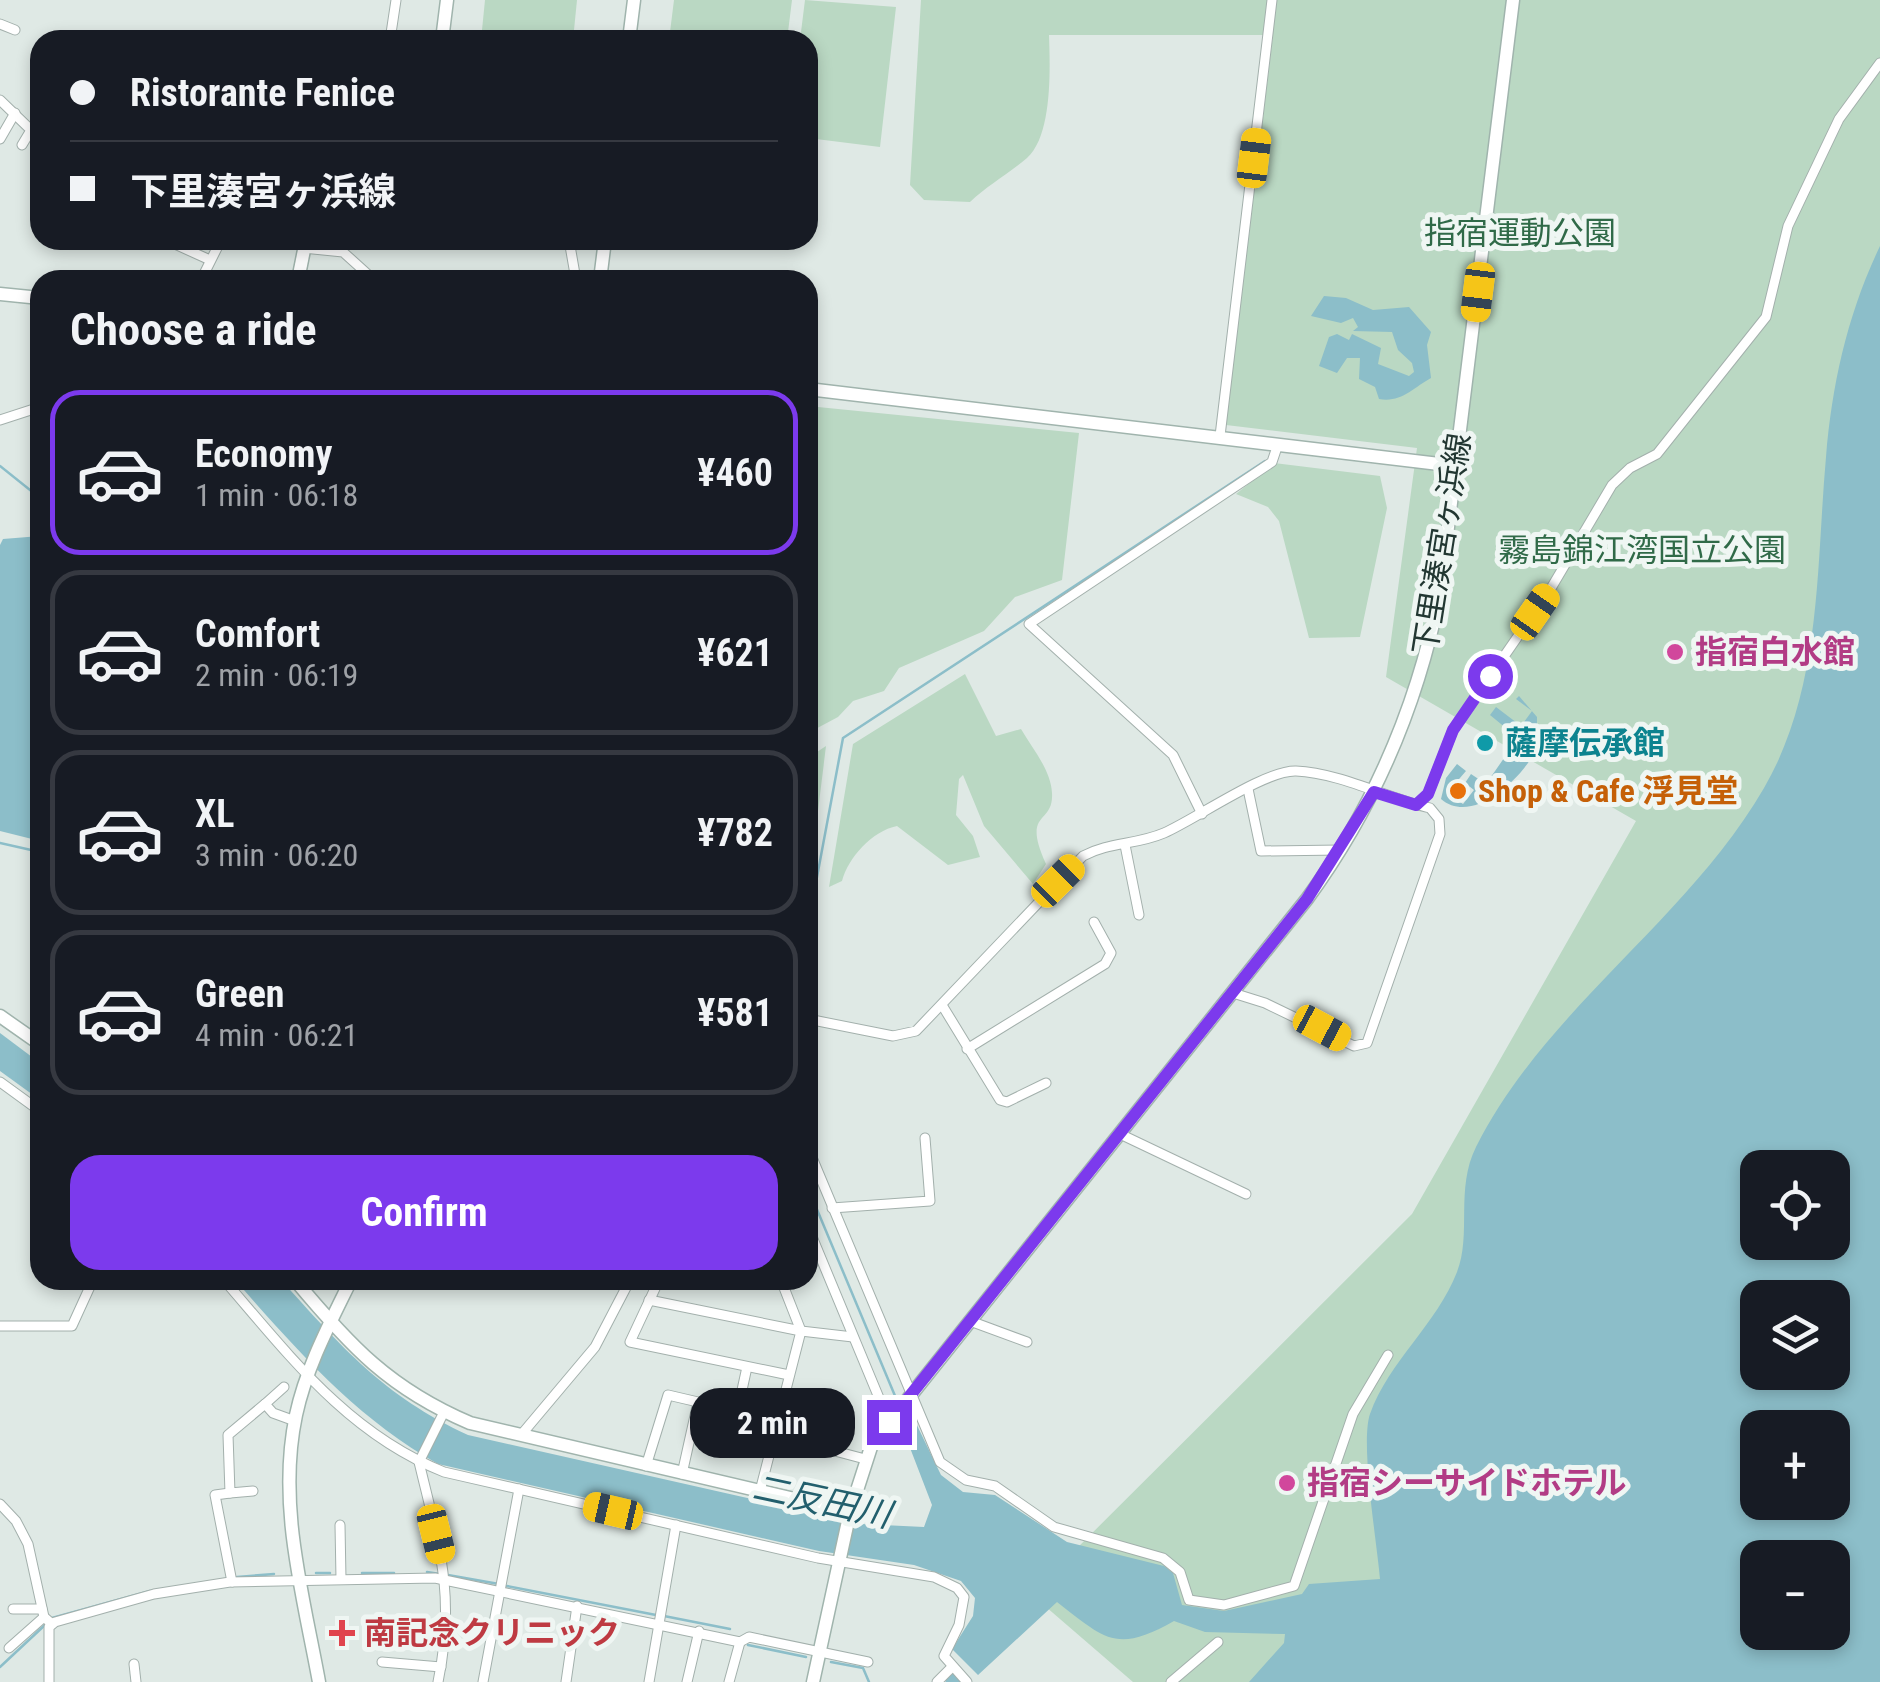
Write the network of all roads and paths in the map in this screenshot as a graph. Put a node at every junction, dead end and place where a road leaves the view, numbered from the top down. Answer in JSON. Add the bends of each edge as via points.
{"nodes":[{"id":1,"x":396,"y":0,"type":"edge"},
{"id":2,"x":447,"y":0,"type":"edge"},
{"id":3,"x":634,"y":0,"type":"edge"},
{"id":4,"x":1272,"y":0,"type":"edge"},
{"id":5,"x":1513,"y":0,"type":"edge"},
{"id":6,"x":0,"y":24,"type":"edge"},
{"id":7,"x":14,"y":30,"type":"dead end"},
{"id":8,"x":392,"y":30,"type":"edge"},
{"id":9,"x":443,"y":30,"type":"edge"},
{"id":10,"x":630,"y":30,"type":"edge"},
{"id":11,"x":1880,"y":63,"type":"edge"},
{"id":12,"x":0,"y":100,"type":"edge"},
{"id":13,"x":15,"y":112,"type":"junction"},
{"id":14,"x":30,"y":129,"type":"edge"},
{"id":15,"x":30,"y":132,"type":"edge"},
{"id":16,"x":0,"y":139,"type":"edge"},
{"id":17,"x":22,"y":145,"type":"dead end"},
{"id":18,"x":188,"y":250,"type":"edge"},
{"id":19,"x":216,"y":250,"type":"edge"},
{"id":20,"x":333,"y":250,"type":"edge"},
{"id":21,"x":210,"y":260,"type":"junction"},
{"id":22,"x":206,"y":270,"type":"edge"},
{"id":23,"x":363,"y":270,"type":"edge"},
{"id":24,"x":0,"y":294,"type":"edge"},
{"id":25,"x":30,"y":297,"type":"edge"},
{"id":26,"x":818,"y":390,"type":"edge"},
{"id":27,"x":30,"y":410,"type":"edge"},
{"id":28,"x":0,"y":420,"type":"edge"},
{"id":29,"x":1220,"y":436,"type":"junction"},
{"id":30,"x":1278,"y":444,"type":"junction"},
{"id":31,"x":1456,"y":466,"type":"junction"},
{"id":32,"x":1248,"y":789,"type":"junction"},
{"id":33,"x":1374,"y":792,"type":"junction"},
{"id":34,"x":1416,"y":805,"type":"junction"},
{"id":35,"x":1202,"y":814,"type":"junction"},
{"id":36,"x":1125,"y":845,"type":"junction"},
{"id":37,"x":1341,"y":850,"type":"junction"},
{"id":38,"x":1139,"y":915,"type":"dead end"},
{"id":39,"x":1094,"y":922,"type":"dead end"},
{"id":40,"x":1232,"y":994,"type":"junction"},
{"id":41,"x":942,"y":1005,"type":"junction"},
{"id":42,"x":0,"y":1016,"type":"edge"},
{"id":43,"x":818,"y":1022,"type":"edge"},
{"id":44,"x":30,"y":1037,"type":"edge"},
{"id":45,"x":967,"y":1049,"type":"junction"},
{"id":46,"x":0,"y":1082,"type":"edge"},
{"id":47,"x":1046,"y":1084,"type":"dead end"},
{"id":48,"x":30,"y":1104,"type":"edge"},
{"id":49,"x":1120,"y":1134,"type":"junction"},
{"id":50,"x":925,"y":1138,"type":"dead end"},
{"id":51,"x":818,"y":1173,"type":"edge"},
{"id":52,"x":1246,"y":1194,"type":"dead end"},
{"id":53,"x":832,"y":1208,"type":"junction"},
{"id":54,"x":818,"y":1251,"type":"edge"},
{"id":55,"x":88,"y":1290,"type":"edge"},
{"id":56,"x":232,"y":1290,"type":"edge"},
{"id":57,"x":303,"y":1290,"type":"edge"},
{"id":58,"x":346,"y":1290,"type":"edge"},
{"id":59,"x":625,"y":1290,"type":"edge"},
{"id":60,"x":654,"y":1290,"type":"edge"},
{"id":61,"x":785,"y":1290,"type":"edge"},
{"id":62,"x":649,"y":1300,"type":"junction"},
{"id":63,"x":330,"y":1322,"type":"junction"},
{"id":64,"x":970,"y":1322,"type":"junction"},
{"id":65,"x":0,"y":1326,"type":"edge"},
{"id":66,"x":801,"y":1331,"type":"junction"},
{"id":67,"x":853,"y":1337,"type":"junction"},
{"id":68,"x":1027,"y":1342,"type":"dead end"},
{"id":69,"x":1388,"y":1355,"type":"dead end"},
{"id":70,"x":747,"y":1367,"type":"junction"},
{"id":71,"x":789,"y":1375,"type":"junction"},
{"id":72,"x":307,"y":1378,"type":"junction"},
{"id":73,"x":284,"y":1387,"type":"dead end"},
{"id":74,"x":910,"y":1397,"type":"junction"},
{"id":75,"x":265,"y":1404,"type":"junction"},
{"id":76,"x":444,"y":1412,"type":"junction"},
{"id":77,"x":295,"y":1421,"type":"junction"},
{"id":78,"x":889,"y":1422,"type":"junction"},
{"id":79,"x":520,"y":1438,"type":"junction"},
{"id":80,"x":772,"y":1445,"type":"junction"},
{"id":81,"x":816,"y":1446,"type":"dead end"},
{"id":82,"x":865,"y":1459,"type":"junction"},
{"id":83,"x":419,"y":1462,"type":"junction"},
{"id":84,"x":646,"y":1466,"type":"junction"},
{"id":85,"x":682,"y":1474,"type":"junction"},
{"id":86,"x":519,"y":1490,"type":"junction"},
{"id":87,"x":253,"y":1491,"type":"dead end"},
{"id":88,"x":760,"y":1492,"type":"junction"},
{"id":89,"x":230,"y":1494,"type":"junction"},
{"id":90,"x":0,"y":1504,"type":"edge"},
{"id":91,"x":850,"y":1512,"type":"junction"},
{"id":92,"x":340,"y":1525,"type":"dead end"},
{"id":93,"x":676,"y":1525,"type":"junction"},
{"id":94,"x":840,"y":1559,"type":"junction"},
{"id":95,"x":446,"y":1575,"type":"junction"},
{"id":96,"x":342,"y":1578,"type":"junction"},
{"id":97,"x":301,"y":1579,"type":"junction"},
{"id":98,"x":232,"y":1582,"type":"junction"},
{"id":99,"x":500,"y":1587,"type":"junction"},
{"id":100,"x":576,"y":1606,"type":"junction"},
{"id":101,"x":14,"y":1609,"type":"dead end"},
{"id":102,"x":46,"y":1617,"type":"junction"},
{"id":103,"x":659,"y":1618,"type":"junction"},
{"id":104,"x":699,"y":1632,"type":"junction"},
{"id":105,"x":740,"y":1642,"type":"junction"},
{"id":106,"x":1218,"y":1642,"type":"dead end"},
{"id":107,"x":9,"y":1648,"type":"dead end"},
{"id":108,"x":820,"y":1652,"type":"junction"},
{"id":109,"x":382,"y":1662,"type":"dead end"},
{"id":110,"x":868,"y":1662,"type":"dead end"},
{"id":111,"x":134,"y":1664,"type":"dead end"},
{"id":112,"x":441,"y":1667,"type":"junction"},
{"id":113,"x":951,"y":1668,"type":"junction"},
{"id":114,"x":49,"y":1682,"type":"edge"},
{"id":115,"x":136,"y":1682,"type":"edge"},
{"id":116,"x":319,"y":1682,"type":"edge"},
{"id":117,"x":438,"y":1682,"type":"edge"},
{"id":118,"x":483,"y":1682,"type":"edge"},
{"id":119,"x":566,"y":1682,"type":"edge"},
{"id":120,"x":649,"y":1682,"type":"edge"},
{"id":121,"x":687,"y":1682,"type":"edge"},
{"id":122,"x":729,"y":1682,"type":"edge"},
{"id":123,"x":813,"y":1682,"type":"edge"},
{"id":124,"x":937,"y":1682,"type":"edge"},
{"id":125,"x":967,"y":1682,"type":"edge"},
{"id":126,"x":1171,"y":1682,"type":"edge"}],
"edges":[{"from":1,"to":8,"type":"street"},
{"from":2,"to":9,"type":"street"},
{"from":3,"to":10,"type":"street"},
{"from":4,"to":29,"type":"street"},
{"from":5,"to":31,"type":"street","name":"下里湊宮ヶ浜線"},
{"from":6,"to":7,"type":"street"},
{"from":11,"to":34,"type":"street","via":[[1838,119],[1788,226],[1766,317],[1657,454],[1612,485],[1550,590],[1453,730],[1428,794]]},
{"from":12,"to":13,"type":"street"},
{"from":13,"to":14,"type":"street"},
{"from":13,"to":16,"type":"street"},
{"from":15,"to":17,"type":"street"},
{"from":18,"to":21,"type":"street"},
{"from":19,"to":21,"type":"street"},
{"from":20,"to":23,"type":"street"},
{"from":21,"to":22,"type":"street"},
{"from":24,"to":25,"type":"street"},
{"from":26,"to":29,"type":"street"},
{"from":27,"to":28,"type":"street"},
{"from":29,"to":30,"type":"street"},
{"from":30,"to":31,"type":"street"},
{"from":30,"to":35,"type":"street","via":[[1272,462],[1029,624],[1173,754]]},
{"from":31,"to":33,"type":"street","name":"下里湊宮ヶ浜線","via":[[1426,656]]},
{"from":32,"to":33,"type":"street","via":[[1272,775],[1298,771]]},
{"from":32,"to":35,"type":"street"},
{"from":32,"to":37,"type":"street","via":[[1261,851]]},
{"from":33,"to":34,"type":"street"},
{"from":33,"to":37,"type":"street","name":"下里湊宮ヶ浜線"},
{"from":34,"to":40,"type":"street","via":[[1430,808],[1442,829],[1367,1043],[1354,1046]]},
{"from":35,"to":36,"type":"street"},
{"from":36,"to":38,"type":"street"},
{"from":36,"to":41,"type":"street","via":[[1104,845],[1083,856]]},
{"from":37,"to":40,"type":"street","name":"下里湊宮ヶ浜線"},
{"from":39,"to":45,"type":"street","via":[[1110,953],[1105,964]]},
{"from":40,"to":49,"type":"street","name":"下里湊宮ヶ浜線"},
{"from":41,"to":43,"type":"street","via":[[905,1035]]},
{"from":41,"to":45,"type":"street"},
{"from":42,"to":44,"type":"street"},
{"from":45,"to":47,"type":"street","via":[[1000,1100]]},
{"from":46,"to":48,"type":"street"},
{"from":49,"to":52,"type":"street"},
{"from":49,"to":64,"type":"street","name":"下里湊宮ヶ浜線"},
{"from":50,"to":53,"type":"street","via":[[930,1202]]},
{"from":51,"to":53,"type":"street"},
{"from":53,"to":74,"type":"street"},
{"from":54,"to":67,"type":"street"},
{"from":55,"to":65,"type":"street","via":[[72,1326]]},
{"from":56,"to":72,"type":"street"},
{"from":57,"to":63,"type":"street"},
{"from":58,"to":63,"type":"street"},
{"from":59,"to":79,"type":"street","via":[[572,1381]]},
{"from":60,"to":62,"type":"street"},
{"from":61,"to":66,"type":"street"},
{"from":62,"to":66,"type":"street"},
{"from":62,"to":70,"type":"street","via":[[630,1342],[635,1346]]},
{"from":63,"to":72,"type":"street"},
{"from":63,"to":76,"type":"street","via":[[378,1371]]},
{"from":64,"to":68,"type":"street"},
{"from":64,"to":74,"type":"street","name":"下里湊宮ヶ浜線"},
{"from":66,"to":67,"type":"street"},
{"from":66,"to":71,"type":"street"},
{"from":67,"to":78,"type":"street"},
{"from":69,"to":74,"type":"street","via":[[1353,1414],[1294,1586],[1224,1604],[1189,1600],[1180,1572],[1163,1558],[1054,1526],[995,1486],[949,1471]]},
{"from":70,"to":71,"type":"street"},
{"from":70,"to":80,"type":"street","via":[[732,1436]]},
{"from":71,"to":80,"type":"street"},
{"from":72,"to":77,"type":"street"},
{"from":72,"to":83,"type":"street","via":[[350,1417]]},
{"from":73,"to":75,"type":"street"},
{"from":74,"to":78,"type":"street","name":"下里湊宮ヶ浜線"},
{"from":75,"to":77,"type":"street"},
{"from":75,"to":89,"type":"street","via":[[228,1435]]},
{"from":76,"to":79,"type":"street"},
{"from":76,"to":83,"type":"street"},
{"from":77,"to":97,"type":"street","via":[[289,1513]]},
{"from":78,"to":82,"type":"street","name":"下里湊宮ヶ浜線"},
{"from":79,"to":84,"type":"street"},
{"from":80,"to":88,"type":"street"},
{"from":81,"to":82,"type":"street"},
{"from":82,"to":91,"type":"street","name":"下里湊宮ヶ浜線"},
{"from":83,"to":86,"type":"street"},
{"from":83,"to":95,"type":"street"},
{"from":84,"to":85,"type":"street"},
{"from":84,"to":85,"type":"street","via":[[668,1395],[683,1398],[698,1402]]},
{"from":85,"to":88,"type":"street"},
{"from":86,"to":93,"type":"street"},
{"from":86,"to":99,"type":"street"},
{"from":87,"to":89,"type":"street"},
{"from":88,"to":91,"type":"street"},
{"from":89,"to":98,"type":"street","via":[[216,1495]]},
{"from":90,"to":102,"type":"street","via":[[28,1544]]},
{"from":91,"to":94,"type":"street","name":"下里湊宮ヶ浜線"},
{"from":92,"to":96,"type":"street"},
{"from":93,"to":94,"type":"street"},
{"from":93,"to":103,"type":"street"},
{"from":94,"to":108,"type":"street","name":"下里湊宮ヶ浜線"},
{"from":94,"to":113,"type":"street","via":[[934,1577],[962,1593],[959,1626],[944,1648]]},
{"from":95,"to":96,"type":"street"},
{"from":95,"to":99,"type":"street"},
{"from":95,"to":112,"type":"street","via":[[448,1632]]},
{"from":96,"to":97,"type":"street"},
{"from":97,"to":98,"type":"street"},
{"from":97,"to":116,"type":"street"},
{"from":98,"to":102,"type":"street"},
{"from":99,"to":100,"type":"street"},
{"from":99,"to":118,"type":"street"},
{"from":100,"to":103,"type":"street"},
{"from":100,"to":119,"type":"street"},
{"from":101,"to":102,"type":"street"},
{"from":102,"to":107,"type":"street"},
{"from":102,"to":114,"type":"street"},
{"from":103,"to":104,"type":"street"},
{"from":103,"to":120,"type":"street"},
{"from":104,"to":105,"type":"street"},
{"from":104,"to":121,"type":"street"},
{"from":105,"to":108,"type":"street","via":[[749,1637]]},
{"from":105,"to":122,"type":"street"},
{"from":106,"to":126,"type":"street"},
{"from":108,"to":110,"type":"street"},
{"from":108,"to":123,"type":"street","name":"下里湊宮ヶ浜線"},
{"from":109,"to":112,"type":"street"},
{"from":111,"to":115,"type":"street"},
{"from":112,"to":117,"type":"street"},
{"from":113,"to":124,"type":"street"},
{"from":113,"to":125,"type":"street"}]}
